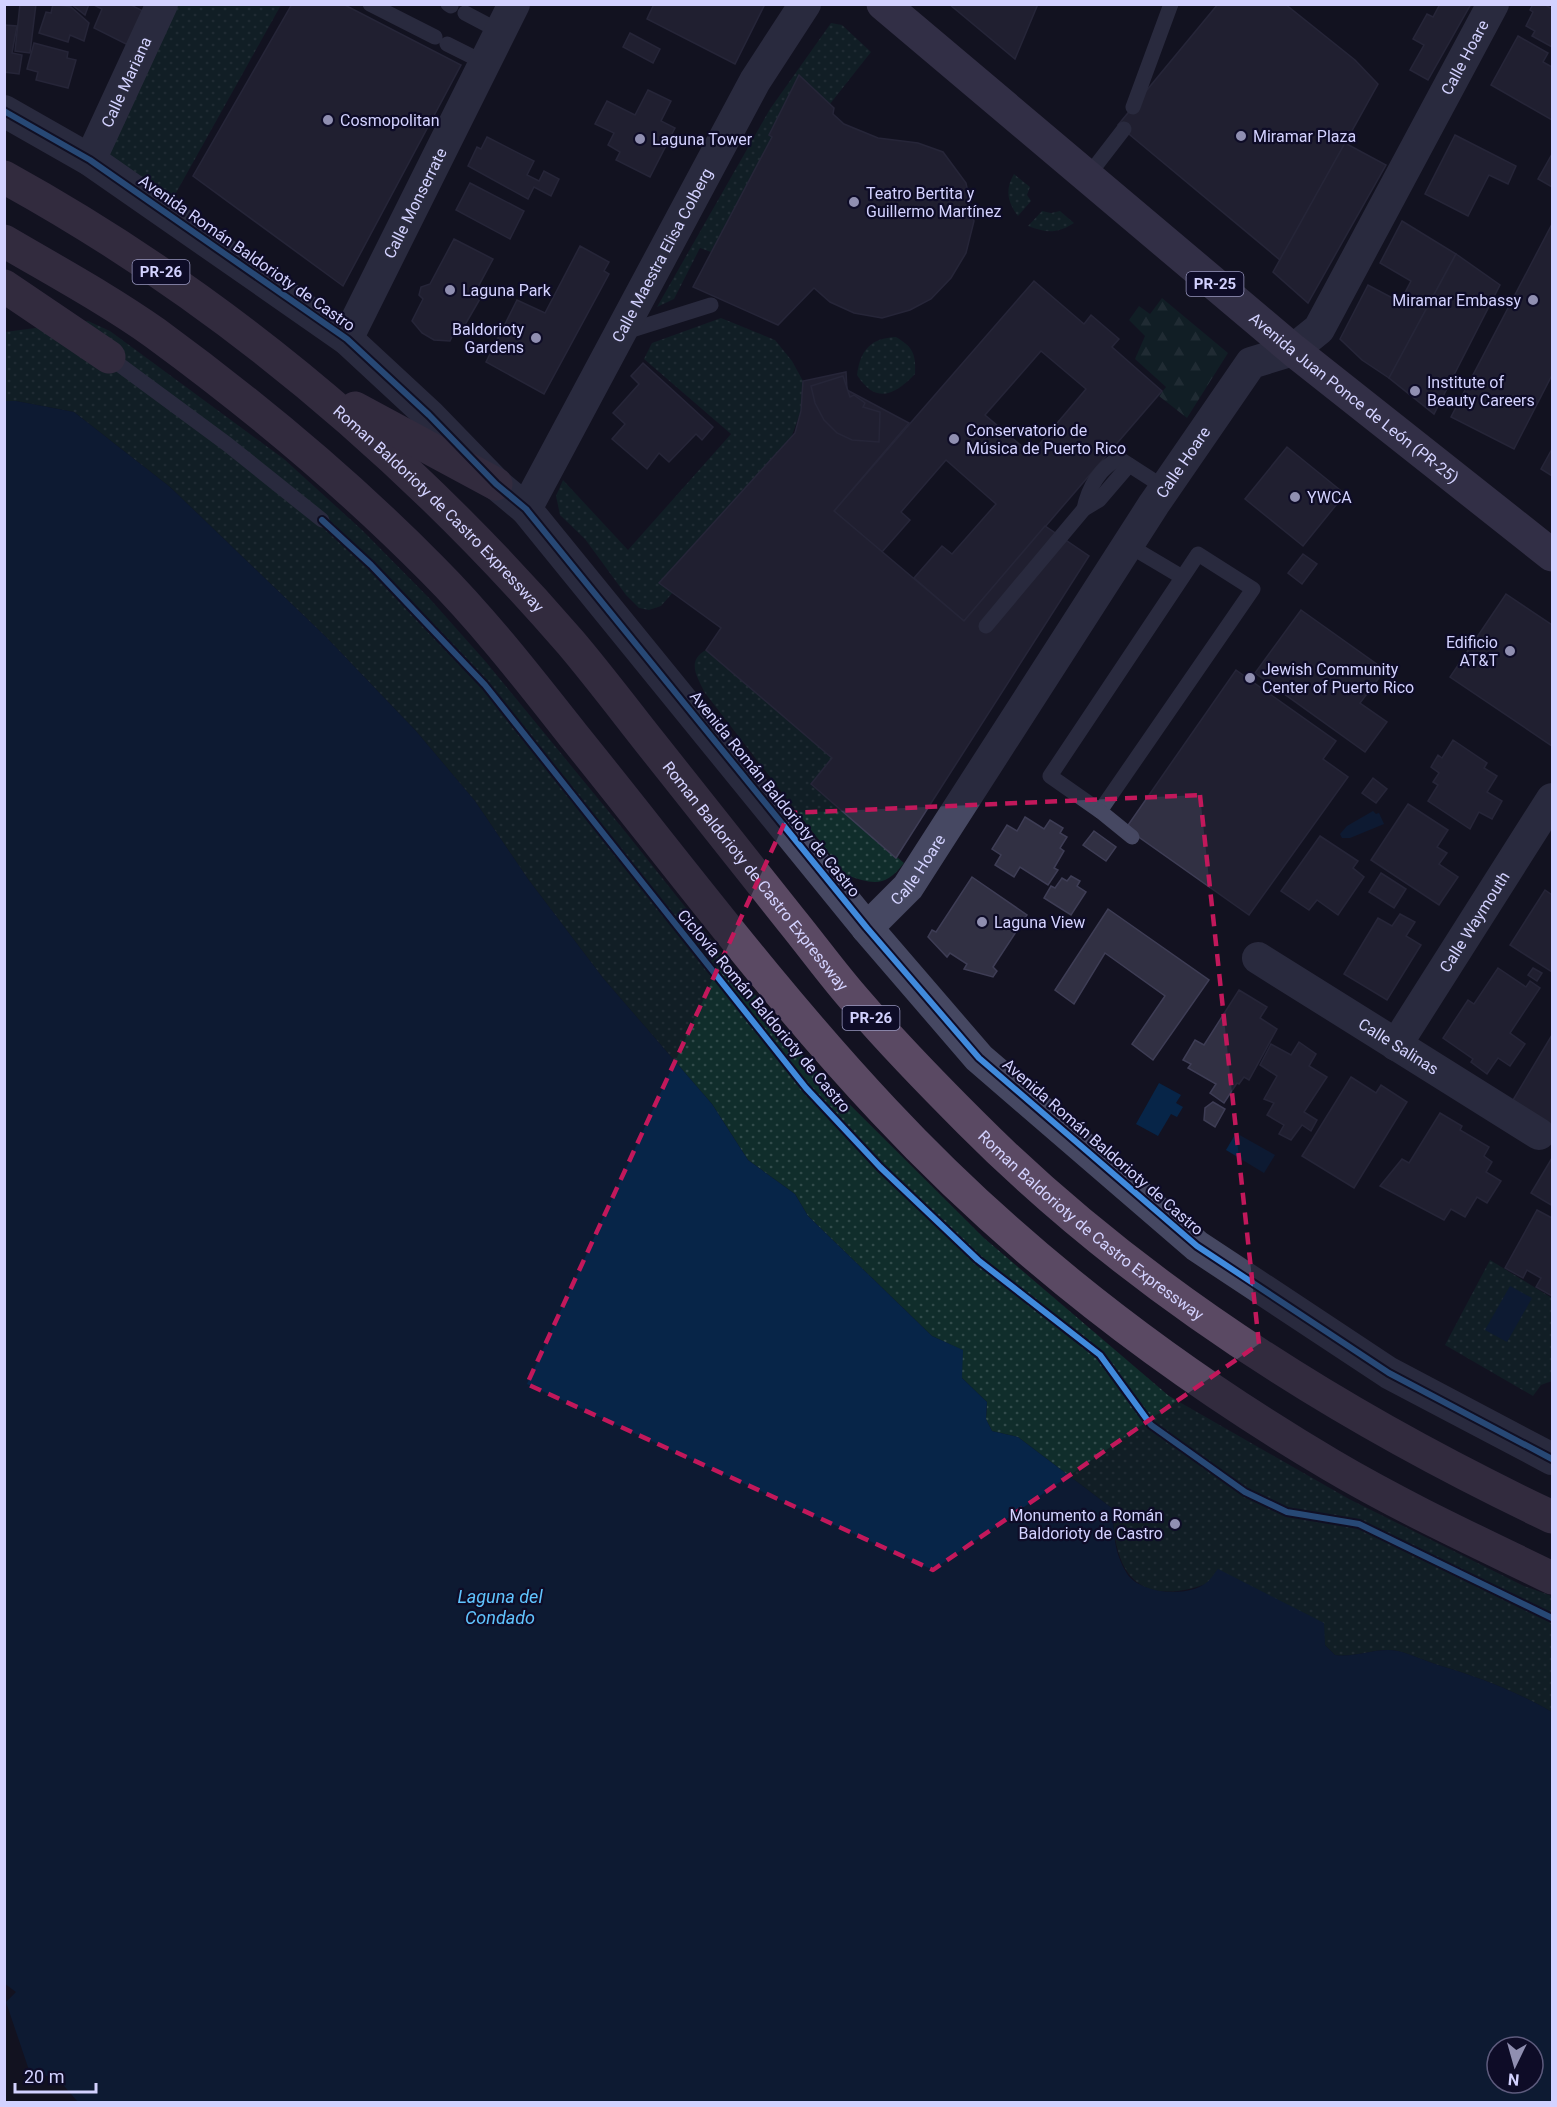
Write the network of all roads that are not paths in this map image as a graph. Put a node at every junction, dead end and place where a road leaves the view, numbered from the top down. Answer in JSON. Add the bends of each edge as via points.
{"nodes":[{"id":1,"x":162,"y":4,"type":"edge"},
{"id":2,"x":370,"y":4,"type":"edge"},
{"id":3,"x":806,"y":4,"type":"edge"},
{"id":4,"x":884,"y":4,"type":"edge"},
{"id":5,"x":1171,"y":4,"type":"edge"},
{"id":6,"x":1493,"y":4,"type":"edge"},
{"id":7,"x":465,"y":14,"type":"dead end"},
{"id":8,"x":508,"y":18,"type":"edge"},
{"id":9,"x":485,"y":63,"type":"junction"},
{"id":10,"x":1133,"y":107,"type":"dead end"},
{"id":11,"x":4,"y":111,"type":"edge"},
{"id":12,"x":1124,"y":129,"type":"dead end"},
{"id":13,"x":90,"y":160,"type":"junction"},
{"id":14,"x":4,"y":177,"type":"edge"},
{"id":15,"x":1087,"y":177,"type":"junction"},
{"id":16,"x":4,"y":241,"type":"edge"},
{"id":17,"x":4,"y":286,"type":"edge"},
{"id":18,"x":711,"y":306,"type":"dead end"},
{"id":19,"x":620,"y":333,"type":"junction"},
{"id":20,"x":347,"y":339,"type":"junction"},
{"id":21,"x":1293,"y":350,"type":"junction"},
{"id":22,"x":109,"y":357,"type":"joint"},
{"id":23,"x":308,"y":382,"type":"junction"},
{"id":24,"x":496,"y":484,"type":"junction"},
{"id":25,"x":1166,"y":488,"type":"junction"},
{"id":26,"x":526,"y":509,"type":"junction"},
{"id":27,"x":322,"y":520,"type":"dead end"},
{"id":28,"x":1128,"y":545,"type":"junction"},
{"id":29,"x":1552,"y":555,"type":"edge"},
{"id":30,"x":1182,"y":577,"type":"junction"},
{"id":31,"x":986,"y":626,"type":"dead end"},
{"id":32,"x":1552,"y":799,"type":"edge"},
{"id":33,"x":1100,"y":812,"type":"junction"},
{"id":34,"x":1132,"y":837,"type":"dead end"},
{"id":35,"x":867,"y":928,"type":"junction"},
{"id":36,"x":1258,"y":958,"type":"dead end"},
{"id":37,"x":1396,"y":1045,"type":"junction"},
{"id":38,"x":1539,"y":1134,"type":"dead end"},
{"id":39,"x":1550,"y":1452,"type":"edge"},
{"id":40,"x":1552,"y":1517,"type":"edge"},
{"id":41,"x":1552,"y":1578,"type":"edge"}],
"edges":[{"from":1,"to":13,"type":"street","name":"Calle Mariana"},
{"from":2,"to":9,"type":"lane"},
{"from":3,"to":19,"type":"street","name":"Calle Maestra Elisa Colberg","via":[[755,81]]},
{"from":4,"to":15,"type":"main road","name":"Avenida Juan Ponce de León (PR-25)","number":"PR-25"},
{"from":5,"to":10,"type":"lane"},
{"from":6,"to":21,"type":"street","name":"Calle Hoare","via":[[1319,329]]},
{"from":7,"to":8,"type":"lane"},
{"from":8,"to":9,"type":"street","name":"Calle Monserrate"},
{"from":9,"to":20,"type":"street","name":"Calle Monserrate"},
{"from":11,"to":13,"type":"street","name":"Avenida Román Baldorioty de Castro"},
{"from":12,"to":15,"type":"lane"},
{"from":13,"to":20,"type":"street","name":"Avenida Román Baldorioty de Castro"},
{"from":14,"to":23,"type":"highway","name":"Roman Baldorioty de Castro Expressway","number":"PR-26","via":[[139,256]]},
{"from":15,"to":21,"type":"main road","name":"Avenida Juan Ponce de León (PR-25)","number":"PR-25"},
{"from":16,"to":41,"type":"highway","number":"PR-26","via":[[153,332],[300,448],[432,569],[496,639],[818,1038],[885,1113],[1022,1244],[1163,1356],[1250,1415],[1420,1513]]},
{"from":17,"to":22,"type":"highway"},
{"from":18,"to":19,"type":"lane"},
{"from":19,"to":26,"type":"street","name":"Calle Maestra Elisa Colberg"},
{"from":20,"to":24,"type":"street","name":"Avenida Román Baldorioty de Castro"},
{"from":21,"to":25,"type":"street","name":"Calle Hoare","via":[[1251,363]]},
{"from":21,"to":29,"type":"main road","name":"Avenida Juan Ponce de León (PR-25)","number":"PR-25"},
{"from":22,"to":27,"type":"lane"},
{"from":23,"to":24,"type":"highway"},
{"from":23,"to":40,"type":"highway","name":"Roman Baldorioty de Castro Expressway","number":"PR-26","via":[[431,493],[501,565],[573,646],[855,1000],[975,1127],[1125,1258],[1268,1360],[1355,1416],[1461,1474]]},
{"from":24,"to":26,"type":"street","name":"Avenida Román Baldorioty de Castro"},
{"from":25,"to":28,"type":"street","name":"Calle Hoare"},
{"from":25,"to":31,"type":"lane","via":[[1120,459],[1111,462],[1088,490],[1084,509]]},
{"from":26,"to":35,"type":"street","name":"Avenida Román Baldorioty de Castro"},
{"from":28,"to":30,"type":"lane"},
{"from":28,"to":35,"type":"street","name":"Calle Hoare","via":[[908,887]]},
{"from":30,"to":33,"type":"lane","via":[[1050,776]]},
{"from":30,"to":33,"type":"lane","via":[[1198,554],[1253,589]]},
{"from":32,"to":37,"type":"street","name":"Calle Waymouth"},
{"from":33,"to":34,"type":"lane"},
{"from":35,"to":39,"type":"street","name":"Avenida Román Baldorioty de Castro","via":[[979,1058],[1197,1246],[1389,1373]]},
{"from":36,"to":37,"type":"street","name":"Calle Salinas"},
{"from":37,"to":38,"type":"street","name":"Calle Salinas"}]}
